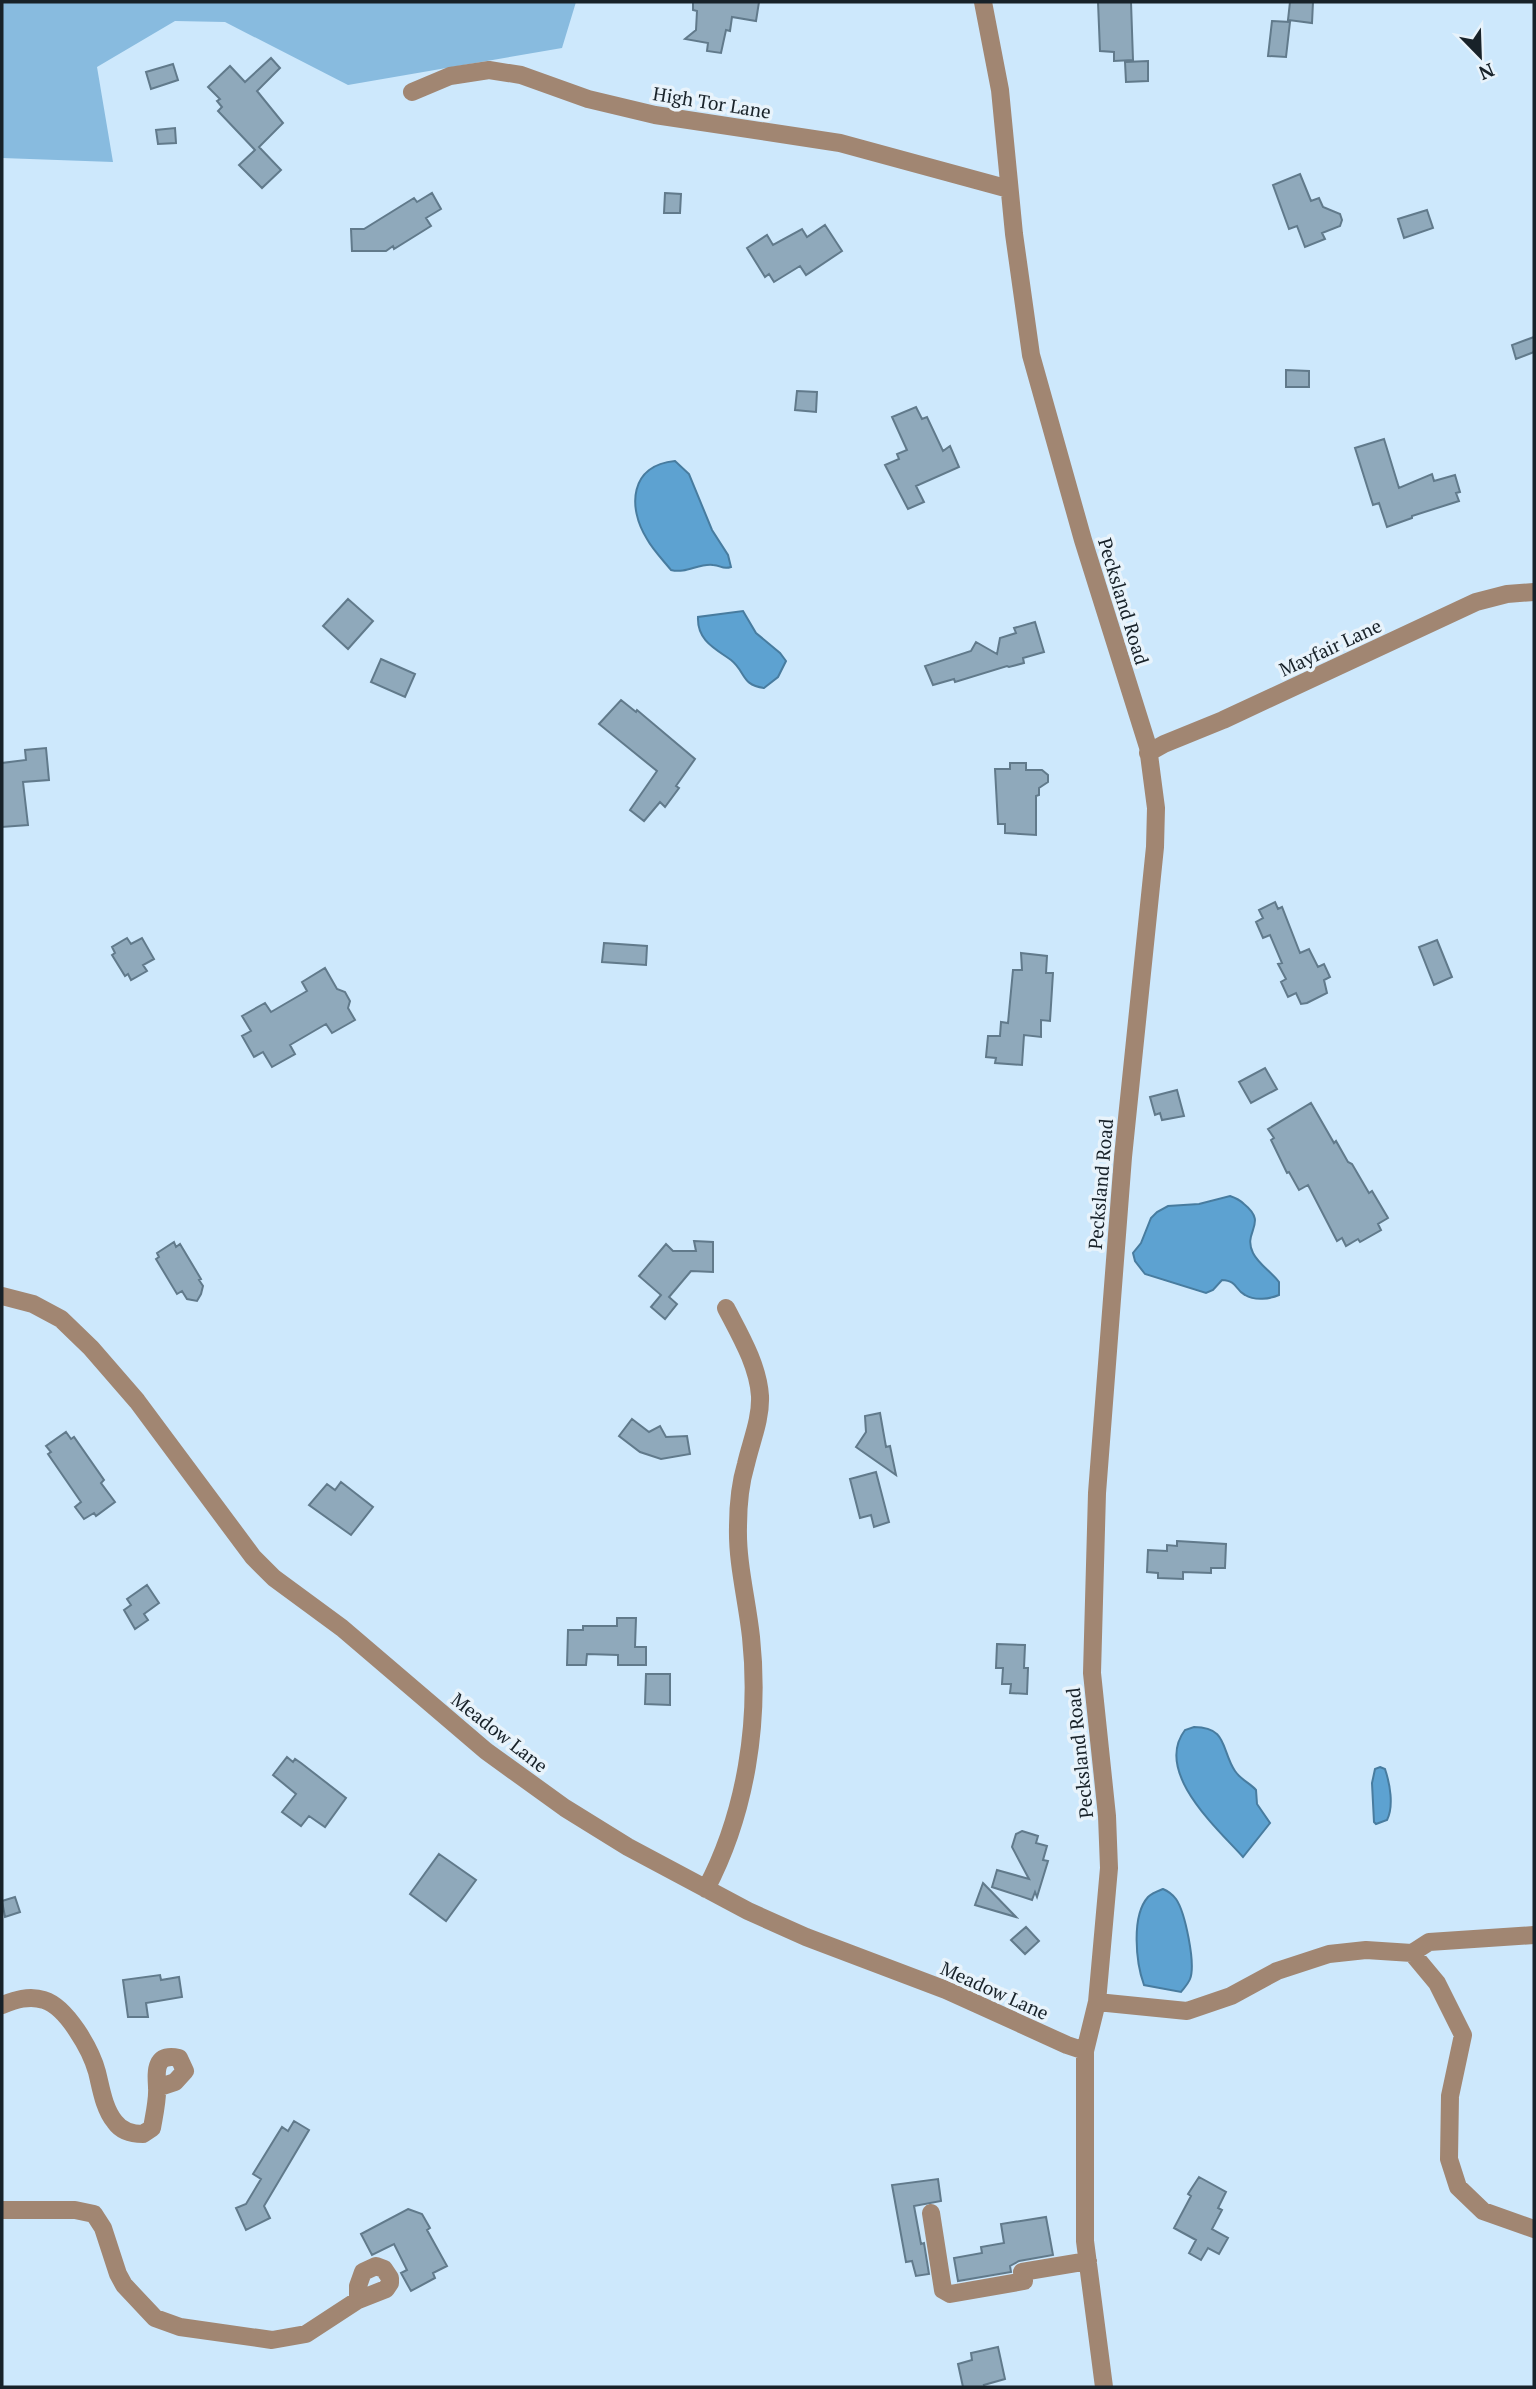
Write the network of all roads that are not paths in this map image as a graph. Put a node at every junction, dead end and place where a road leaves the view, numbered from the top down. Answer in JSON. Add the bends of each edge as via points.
{"nodes":[{"id":1,"x":983,"y":2,"type":"edge"},
{"id":2,"x":412,"y":92,"type":"dead end"},
{"id":3,"x":1009,"y":189,"type":"junction"},
{"id":4,"x":1534,"y":592,"type":"edge"},
{"id":5,"x":1147,"y":753,"type":"junction"},
{"id":6,"x":2,"y":1296,"type":"edge"},
{"id":7,"x":726,"y":1308,"type":"dead end"},
{"id":8,"x":706,"y":1889,"type":"junction"},
{"id":9,"x":1534,"y":1936,"type":"edge"},
{"id":10,"x":1412,"y":1953,"type":"junction"},
{"id":11,"x":1097,"y":2002,"type":"junction"},
{"id":12,"x":2,"y":2004,"type":"edge"},
{"id":13,"x":1085,"y":2051,"type":"junction"},
{"id":14,"x":157,"y":2088,"type":"dead end"},
{"id":15,"x":2,"y":2210,"type":"edge"},
{"id":16,"x":931,"y":2213,"type":"dead end"},
{"id":17,"x":1534,"y":2229,"type":"edge"},
{"id":18,"x":1088,"y":2261,"type":"junction"},
{"id":19,"x":358,"y":2300,"type":"dead end"},
{"id":20,"x":1104,"y":2387,"type":"edge"}],
"edges":[{"from":1,"to":3,"type":"street","name":"Pecksland Road","via":[[1000,90]]},
{"from":2,"to":3,"type":"street","name":"High Tor Lane","via":[[450,76],[489,70],[521,75],[588,99],[655,115],[840,143]]},
{"from":3,"to":5,"type":"street","name":"Pecksland Road","via":[[1031,355]]},
{"from":4,"to":5,"type":"street","name":"Mayfair Lane","via":[[1476,602]]},
{"from":5,"to":11,"type":"street","name":"Pecksland Road","via":[[1154,780],[1155,847],[1123,1157],[1097,1493],[1092,1673],[1109,1868]]},
{"from":6,"to":8,"type":"street","name":"Meadow Lane","via":[[33,1304],[61,1319],[91,1348],[274,1578],[565,1808]]},
{"from":7,"to":8,"type":"street","via":[[756,1374],[760,1397],[737,1528],[753,1657],[752,1725],[732,1832]]},
{"from":8,"to":13,"type":"street","name":"Meadow Lane","via":[[806,1937],[946,1990]]},
{"from":9,"to":10,"type":"street","via":[[1429,1942]]},
{"from":10,"to":11,"type":"street","via":[[1366,1950],[1329,1954],[1277,1971],[1231,1996],[1187,2011]]},
{"from":10,"to":17,"type":"street","via":[[1437,1983],[1463,2035],[1450,2096],[1449,2159],[1458,2187],[1483,2211]]},
{"from":11,"to":13,"type":"street","name":"Pecksland Road"},
{"from":12,"to":14,"type":"street","via":[[36,1999],[52,2004],[64,2015],[87,2049],[108,2110],[123,2130],[148,2132]]},
{"from":13,"to":18,"type":"street","name":"Pecksland Road"},
{"from":15,"to":19,"type":"street","via":[[94,2214],[124,2286],[155,2318],[180,2328],[272,2340],[291,2338],[324,2324]]},
{"from":16,"to":18,"type":"street","via":[[943,2290],[950,2294],[1024,2281],[1022,2272]]},
{"from":18,"to":20,"type":"street","name":"Pecksland Road"}]}
